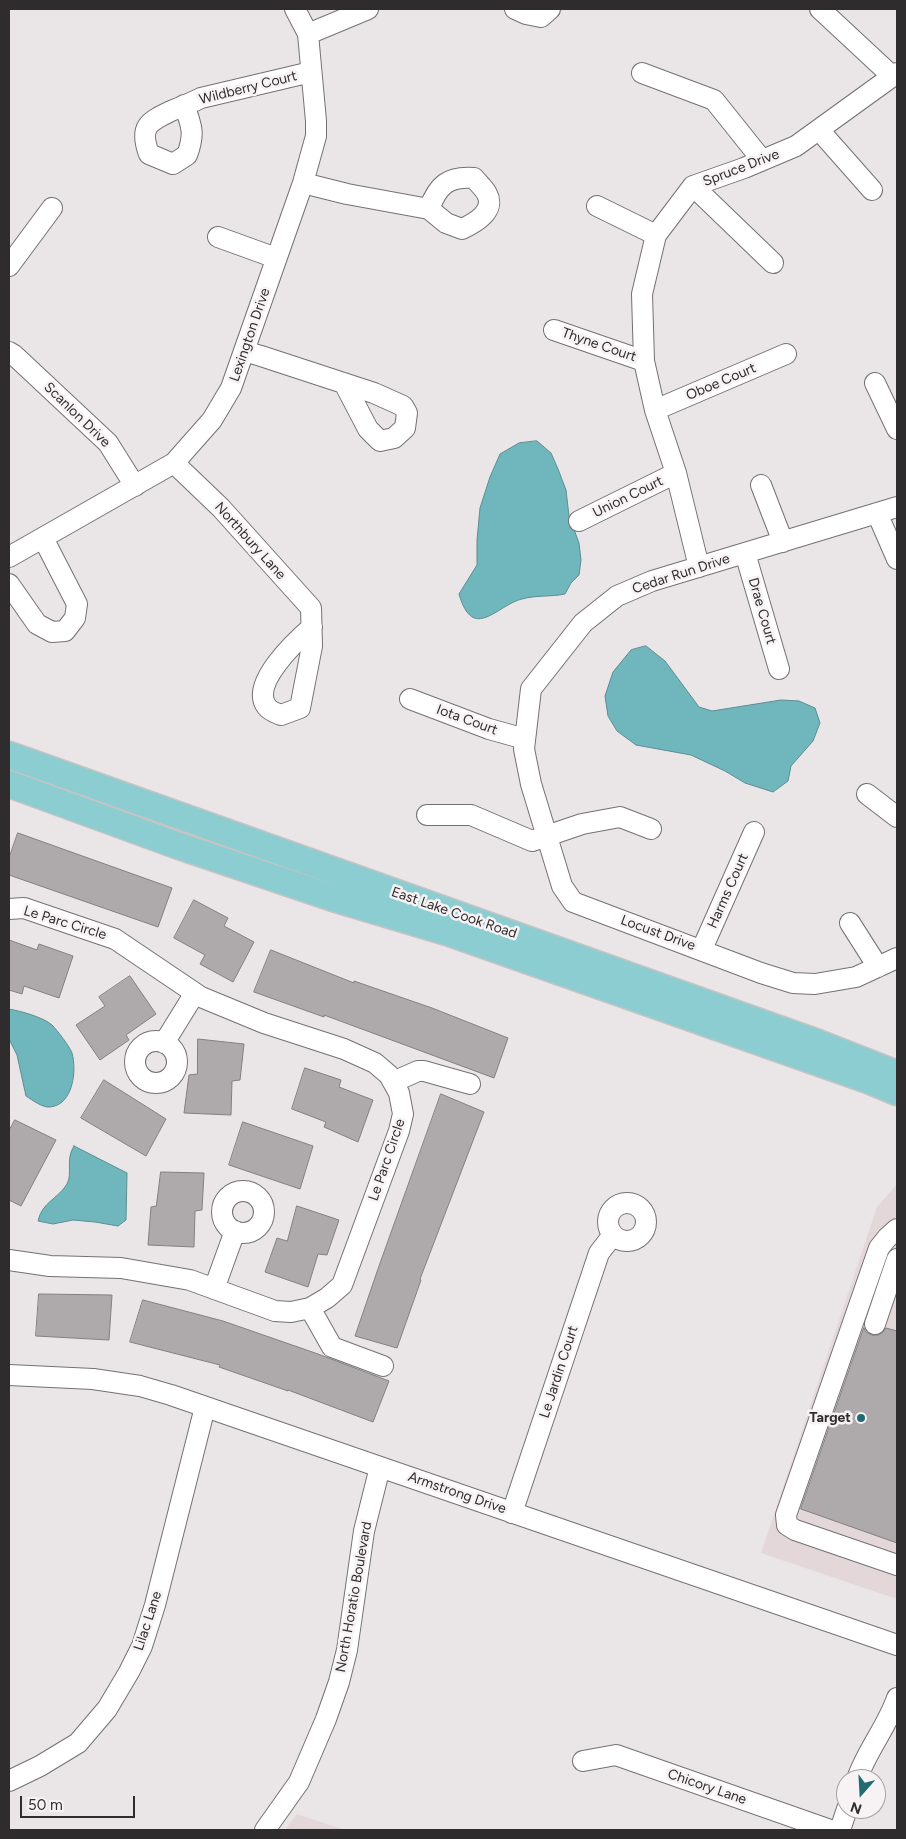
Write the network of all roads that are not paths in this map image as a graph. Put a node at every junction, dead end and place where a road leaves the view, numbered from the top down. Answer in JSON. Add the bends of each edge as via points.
{"nodes":[{"id":1,"x":295,"y":9,"type":"edge"},
{"id":2,"x":368,"y":9,"type":"edge"},
{"id":3,"x":515,"y":9,"type":"edge"},
{"id":4,"x":550,"y":9,"type":"edge"},
{"id":5,"x":820,"y":9,"type":"edge"},
{"id":6,"x":308,"y":34,"type":"junction"},
{"id":7,"x":312,"y":72,"type":"junction"},
{"id":8,"x":642,"y":73,"type":"dead end"},
{"id":9,"x":895,"y":75,"type":"edge"},
{"id":10,"x":184,"y":106,"type":"dead end"},
{"id":11,"x":819,"y":130,"type":"junction"},
{"id":12,"x":762,"y":160,"type":"junction"},
{"id":13,"x":303,"y":183,"type":"junction"},
{"id":14,"x":693,"y":186,"type":"junction"},
{"id":15,"x":872,"y":190,"type":"dead end"},
{"id":16,"x":597,"y":206,"type":"dead end"},
{"id":17,"x":52,"y":208,"type":"dead end"},
{"id":18,"x":429,"y":209,"type":"dead end"},
{"id":19,"x":656,"y":235,"type":"junction"},
{"id":20,"x":218,"y":237,"type":"dead end"},
{"id":21,"x":276,"y":258,"type":"junction"},
{"id":22,"x":773,"y":263,"type":"dead end"},
{"id":23,"x":9,"y":266,"type":"edge"},
{"id":24,"x":554,"y":330,"type":"dead end"},
{"id":25,"x":244,"y":351,"type":"junction"},
{"id":26,"x":9,"y":352,"type":"edge"},
{"id":27,"x":786,"y":354,"type":"dead end"},
{"id":28,"x":644,"y":361,"type":"junction"},
{"id":29,"x":344,"y":383,"type":"dead end"},
{"id":30,"x":875,"y":383,"type":"dead end"},
{"id":31,"x":655,"y":410,"type":"junction"},
{"id":32,"x":897,"y":429,"type":"edge"},
{"id":33,"x":174,"y":463,"type":"junction"},
{"id":34,"x":676,"y":473,"type":"junction"},
{"id":35,"x":761,"y":485,"type":"dead end"},
{"id":36,"x":135,"y":486,"type":"junction"},
{"id":37,"x":897,"y":507,"type":"edge"},
{"id":38,"x":878,"y":513,"type":"junction"},
{"id":39,"x":580,"y":521,"type":"dead end"},
{"id":40,"x":43,"y":538,"type":"junction"},
{"id":41,"x":783,"y":542,"type":"junction"},
{"id":42,"x":11,"y":552,"type":"edge"},
{"id":43,"x":745,"y":553,"type":"junction"},
{"id":44,"x":897,"y":559,"type":"edge"},
{"id":45,"x":699,"y":567,"type":"junction"},
{"id":46,"x":9,"y":584,"type":"edge"},
{"id":47,"x":312,"y":627,"type":"dead end"},
{"id":48,"x":779,"y":669,"type":"dead end"},
{"id":49,"x":410,"y":699,"type":"dead end"},
{"id":50,"x":525,"y":744,"type":"junction"},
{"id":51,"x":9,"y":755,"type":"edge"},
{"id":52,"x":9,"y":784,"type":"edge"},
{"id":53,"x":866,"y":794,"type":"dead end"},
{"id":54,"x":427,"y":815,"type":"dead end"},
{"id":55,"x":897,"y":817,"type":"edge"},
{"id":56,"x":651,"y":829,"type":"dead end"},
{"id":57,"x":754,"y":832,"type":"dead end"},
{"id":58,"x":546,"y":836,"type":"junction"},
{"id":59,"x":9,"y":909,"type":"edge"},
{"id":60,"x":850,"y":923,"type":"dead end"},
{"id":61,"x":702,"y":950,"type":"junction"},
{"id":62,"x":897,"y":958,"type":"edge"},
{"id":63,"x":878,"y":967,"type":"junction"},
{"id":64,"x":195,"y":993,"type":"junction"},
{"id":65,"x":164,"y":1042,"type":"dead end"},
{"id":66,"x":897,"y":1074,"type":"edge"},
{"id":67,"x":393,"y":1082,"type":"junction"},
{"id":68,"x":470,"y":1084,"type":"dead end"},
{"id":69,"x":897,"y":1092,"type":"edge"},
{"id":70,"x":897,"y":1229,"type":"edge"},
{"id":71,"x":235,"y":1231,"type":"dead end"},
{"id":72,"x":613,"y":1235,"type":"dead end"},
{"id":73,"x":897,"y":1259,"type":"edge"},
{"id":74,"x":9,"y":1260,"type":"edge"},
{"id":75,"x":214,"y":1289,"type":"junction"},
{"id":76,"x":310,"y":1308,"type":"junction"},
{"id":77,"x":875,"y":1324,"type":"dead end"},
{"id":78,"x":383,"y":1366,"type":"dead end"},
{"id":79,"x":9,"y":1375,"type":"edge"},
{"id":80,"x":205,"y":1407,"type":"junction"},
{"id":81,"x":380,"y":1467,"type":"junction"},
{"id":82,"x":512,"y":1512,"type":"junction"},
{"id":83,"x":897,"y":1565,"type":"edge"},
{"id":84,"x":897,"y":1645,"type":"edge"},
{"id":85,"x":897,"y":1698,"type":"edge"},
{"id":86,"x":583,"y":1762,"type":"dead end"},
{"id":87,"x":862,"y":1769,"type":"edge"},
{"id":88,"x":9,"y":1782,"type":"edge"},
{"id":89,"x":265,"y":1830,"type":"edge"},
{"id":90,"x":830,"y":1830,"type":"edge"}],
"edges":[{"from":1,"to":6,"type":"street","name":"Lexington Drive"},
{"from":2,"to":6,"type":"street"},
{"from":3,"to":4,"type":"street","via":[[541,17]]},
{"from":5,"to":9,"type":"street"},
{"from":6,"to":7,"type":"street","name":"Lexington Drive"},
{"from":7,"to":10,"type":"street","name":"Wildberry Court","via":[[201,98]]},
{"from":7,"to":13,"type":"street","name":"Lexington Drive","via":[[316,136]]},
{"from":8,"to":12,"type":"street","via":[[714,100]]},
{"from":9,"to":11,"type":"street","name":"Spruce Drive"},
{"from":11,"to":12,"type":"street","name":"Spruce Drive","via":[[796,146]]},
{"from":11,"to":15,"type":"street"},
{"from":12,"to":14,"type":"street","name":"Spruce Drive"},
{"from":13,"to":18,"type":"street"},
{"from":13,"to":21,"type":"street","name":"Lexington Drive"},
{"from":14,"to":19,"type":"street","name":"Spruce Drive"},
{"from":14,"to":22,"type":"street"},
{"from":16,"to":19,"type":"street"},
{"from":17,"to":23,"type":"street"},
{"from":19,"to":28,"type":"street","name":"Spruce Drive","via":[[642,294]]},
{"from":20,"to":21,"type":"street"},
{"from":21,"to":25,"type":"street","name":"Lexington Drive"},
{"from":24,"to":28,"type":"street","name":"Thyne Court"},
{"from":25,"to":29,"type":"street"},
{"from":25,"to":33,"type":"street","name":"Lexington Drive","via":[[231,388],[212,420]]},
{"from":26,"to":36,"type":"street","name":"Scanlon Drive","via":[[108,443]]},
{"from":27,"to":31,"type":"street","name":"Oboe Court"},
{"from":28,"to":31,"type":"street","name":"Spruce Drive"},
{"from":30,"to":32,"type":"street"},
{"from":31,"to":34,"type":"street","name":"Spruce Drive"},
{"from":33,"to":36,"type":"street","name":"Lexington Drive"},
{"from":33,"to":47,"type":"street","name":"Northbury Lane","via":[[221,508],[311,608]]},
{"from":34,"to":39,"type":"street","name":"Union Court"},
{"from":34,"to":45,"type":"street","name":"Spruce Drive"},
{"from":35,"to":41,"type":"street"},
{"from":36,"to":40,"type":"street","name":"Lexington Drive"},
{"from":37,"to":38,"type":"street","name":"Cedar Run Drive"},
{"from":38,"to":41,"type":"street","name":"Cedar Run Drive"},
{"from":38,"to":44,"type":"street"},
{"from":40,"to":42,"type":"street","name":"Lexington Drive"},
{"from":40,"to":46,"type":"street","via":[[78,604],[75,618],[65,631],[52,632],[37,624]]},
{"from":41,"to":43,"type":"street","name":"Cedar Run Drive"},
{"from":43,"to":45,"type":"street","name":"Cedar Run Drive"},
{"from":43,"to":48,"type":"street","name":"Drae Court"},
{"from":45,"to":50,"type":"street","name":"Cedar Run Drive","via":[[617,596],[583,623],[531,689]]},
{"from":49,"to":50,"type":"street","name":"Iota Court"},
{"from":50,"to":58,"type":"street","name":"Locust Drive","via":[[531,784]]},
{"from":51,"to":66,"type":"main road","name":"East Lake Cook Road"},
{"from":52,"to":69,"type":"main road","name":"East Lake Cook Road","via":[[176,845],[456,936]]},
{"from":53,"to":55,"type":"street"},
{"from":54,"to":58,"type":"street","via":[[472,815],[532,841]]},
{"from":56,"to":58,"type":"street","via":[[620,817],[582,824]]},
{"from":57,"to":61,"type":"street","name":"Harms Court"},
{"from":58,"to":61,"type":"street","name":"Locust Drive","via":[[562,886],[573,902]]},
{"from":59,"to":64,"type":"street","name":"Le Parc Circle","via":[[24,908],[115,939]]},
{"from":60,"to":63,"type":"street"},
{"from":61,"to":63,"type":"street","name":"Locust Drive","via":[[793,983],[815,984],[856,976]]},
{"from":62,"to":63,"type":"street","name":"Locust Drive"},
{"from":64,"to":65,"type":"street"},
{"from":64,"to":67,"type":"street","name":"Le Parc Circle","via":[[264,1023],[344,1049],[375,1063]]},
{"from":67,"to":68,"type":"street","via":[[424,1071]]},
{"from":67,"to":76,"type":"street","name":"Le Parc Circle","via":[[403,1114],[396,1140],[342,1285]]},
{"from":70,"to":83,"type":"street","via":[[879,1248],[786,1515],[787,1525],[795,1530]]},
{"from":71,"to":75,"type":"street"},
{"from":72,"to":82,"type":"street","name":"Le Jardin Court","via":[[599,1253]]},
{"from":73,"to":77,"type":"street"},
{"from":74,"to":75,"type":"street","name":"Le Parc Circle","via":[[50,1266],[121,1268],[190,1280]]},
{"from":75,"to":76,"type":"street","name":"Le Parc Circle","via":[[275,1311]]},
{"from":76,"to":78,"type":"street","via":[[332,1347]]},
{"from":79,"to":80,"type":"street","name":"Armstrong Drive","via":[[93,1379],[140,1386]]},
{"from":80,"to":81,"type":"street","name":"Armstrong Drive"},
{"from":80,"to":88,"type":"street","name":"Lilac Lane","via":[[155,1605],[142,1646],[129,1672],[106,1709],[78,1743]]},
{"from":81,"to":82,"type":"street","name":"Armstrong Drive"},
{"from":81,"to":89,"type":"street","name":"North Horatio Boulevard","via":[[364,1531],[339,1682],[299,1782]]},
{"from":82,"to":84,"type":"street","name":"Armstrong Drive"},
{"from":85,"to":87,"type":"street"},
{"from":86,"to":90,"type":"street","name":"Chicory Lane","via":[[616,1755]]}]}
